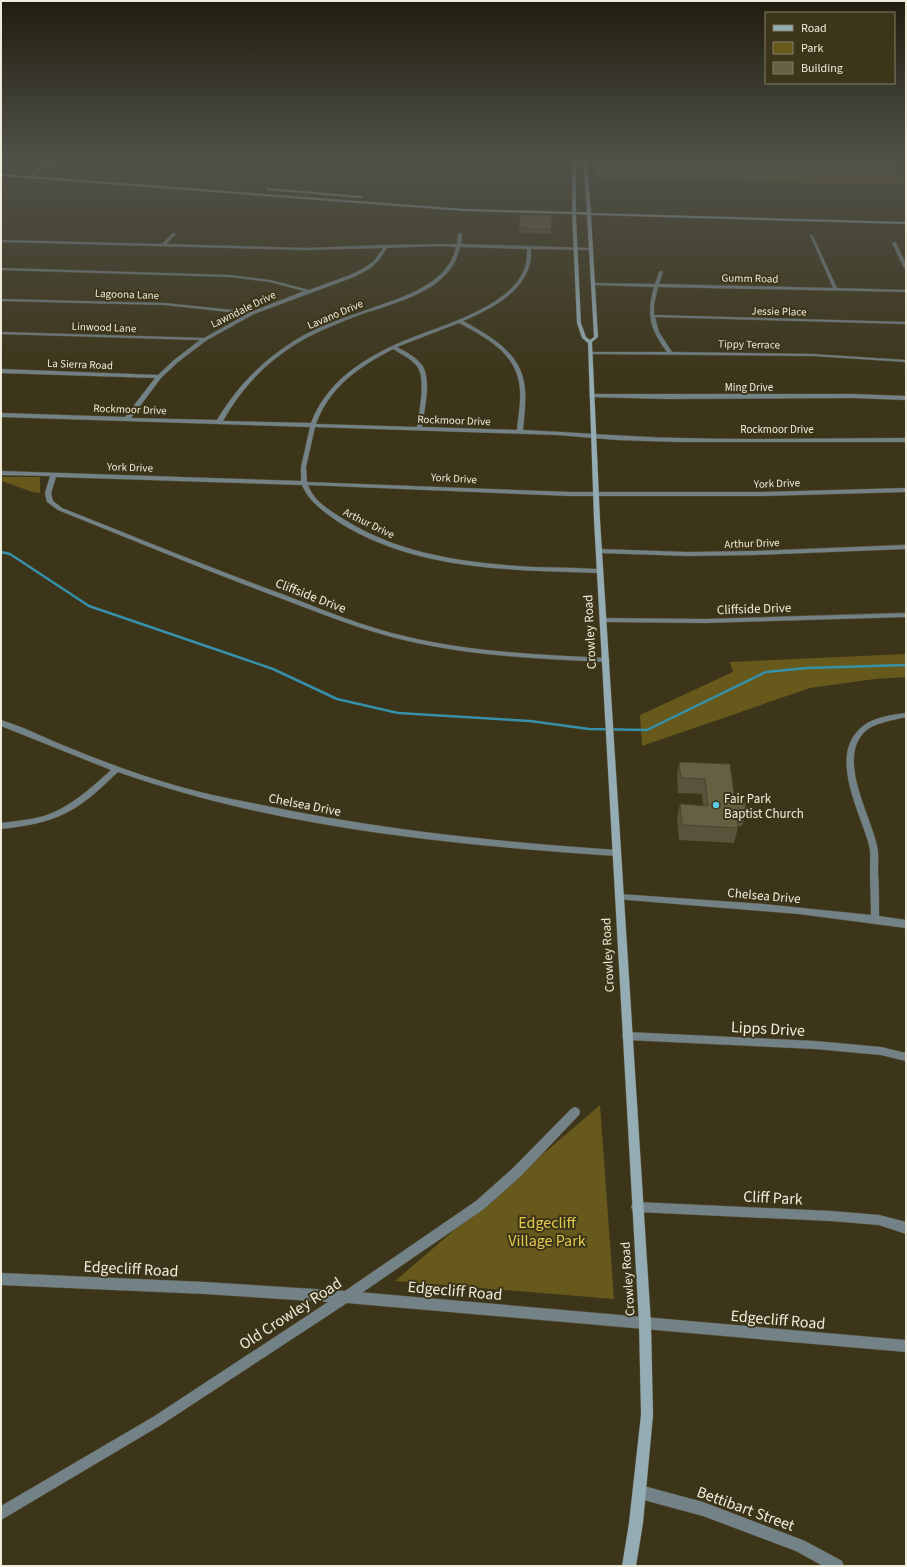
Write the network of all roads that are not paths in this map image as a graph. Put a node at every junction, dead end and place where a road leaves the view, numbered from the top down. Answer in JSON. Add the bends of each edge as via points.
{"nodes":[{"id":1,"x":575,"y":233,"type":"edge"},
{"id":2,"x":590,"y":233,"type":"edge"},
{"id":3,"x":174,"y":234,"type":"dead end"},
{"id":4,"x":460,"y":234,"type":"dead end"},
{"id":5,"x":811,"y":236,"type":"dead end"},
{"id":6,"x":1,"y":241,"type":"edge"},
{"id":7,"x":894,"y":243,"type":"dead end"},
{"id":8,"x":163,"y":246,"type":"junction"},
{"id":9,"x":386,"y":246,"type":"junction"},
{"id":10,"x":458,"y":246,"type":"junction"},
{"id":11,"x":530,"y":248,"type":"junction"},
{"id":12,"x":575,"y":249,"type":"junction"},
{"id":13,"x":591,"y":249,"type":"junction"},
{"id":14,"x":906,"y":268,"type":"edge"},
{"id":15,"x":1,"y":269,"type":"edge"},
{"id":16,"x":661,"y":272,"type":"dead end"},
{"id":17,"x":594,"y":284,"type":"junction"},
{"id":18,"x":657,"y":285,"type":"junction"},
{"id":19,"x":836,"y":290,"type":"junction"},
{"id":20,"x":308,"y":291,"type":"junction"},
{"id":21,"x":906,"y":291,"type":"edge"},
{"id":22,"x":1,"y":300,"type":"edge"},
{"id":23,"x":252,"y":313,"type":"junction"},
{"id":24,"x":651,"y":316,"type":"junction"},
{"id":25,"x":460,"y":321,"type":"junction"},
{"id":26,"x":906,"y":323,"type":"edge"},
{"id":27,"x":1,"y":333,"type":"edge"},
{"id":28,"x":205,"y":340,"type":"junction"},
{"id":29,"x":590,"y":342,"type":"junction"},
{"id":30,"x":394,"y":347,"type":"junction"},
{"id":31,"x":591,"y":353,"type":"junction"},
{"id":32,"x":670,"y":353,"type":"junction"},
{"id":33,"x":906,"y":361,"type":"edge"},
{"id":34,"x":1,"y":371,"type":"edge"},
{"id":35,"x":159,"y":377,"type":"junction"},
{"id":36,"x":592,"y":396,"type":"junction"},
{"id":37,"x":906,"y":398,"type":"edge"},
{"id":38,"x":1,"y":415,"type":"edge"},
{"id":39,"x":127,"y":419,"type":"junction"},
{"id":40,"x":219,"y":422,"type":"junction"},
{"id":41,"x":313,"y":425,"type":"junction"},
{"id":42,"x":419,"y":428,"type":"junction"},
{"id":43,"x":520,"y":432,"type":"junction"},
{"id":44,"x":594,"y":435,"type":"junction"},
{"id":45,"x":906,"y":440,"type":"edge"},
{"id":46,"x":1,"y":473,"type":"edge"},
{"id":47,"x":54,"y":474,"type":"junction"},
{"id":48,"x":304,"y":483,"type":"junction"},
{"id":49,"x":906,"y":490,"type":"edge"},
{"id":50,"x":596,"y":493,"type":"junction"},
{"id":51,"x":906,"y":547,"type":"edge"},
{"id":52,"x":599,"y":551,"type":"junction"},
{"id":53,"x":600,"y":571,"type":"junction"},
{"id":54,"x":906,"y":615,"type":"edge"},
{"id":55,"x":603,"y":620,"type":"junction"},
{"id":56,"x":606,"y":660,"type":"junction"},
{"id":57,"x":906,"y":715,"type":"edge"},
{"id":58,"x":1,"y":723,"type":"edge"},
{"id":59,"x":116,"y":769,"type":"junction"},
{"id":60,"x":1,"y":826,"type":"edge"},
{"id":61,"x":617,"y":853,"type":"junction"},
{"id":62,"x":619,"y":897,"type":"junction"},
{"id":63,"x":875,"y":918,"type":"junction"},
{"id":64,"x":906,"y":924,"type":"edge"},
{"id":65,"x":627,"y":1036,"type":"junction"},
{"id":66,"x":906,"y":1057,"type":"edge"},
{"id":67,"x":575,"y":1112,"type":"dead end"},
{"id":68,"x":637,"y":1207,"type":"junction"},
{"id":69,"x":906,"y":1228,"type":"edge"},
{"id":70,"x":1,"y":1279,"type":"edge"},
{"id":71,"x":346,"y":1297,"type":"junction"},
{"id":72,"x":645,"y":1324,"type":"junction"},
{"id":73,"x":906,"y":1346,"type":"edge"},
{"id":74,"x":640,"y":1492,"type":"junction"},
{"id":75,"x":1,"y":1513,"type":"edge"},
{"id":76,"x":629,"y":1566,"type":"edge"},
{"id":77,"x":837,"y":1566,"type":"edge"}],
"edges":[{"from":1,"to":12,"type":"main road","name":"Crowley Road"},
{"from":2,"to":13,"type":"main road","name":"Crowley Road"},
{"from":3,"to":8,"type":"street"},
{"from":4,"to":10,"type":"street","name":"Lavano Drive"},
{"from":5,"to":19,"type":"street"},
{"from":6,"to":8,"type":"street"},
{"from":7,"to":14,"type":"street"},
{"from":8,"to":9,"type":"street","via":[[306,249]]},
{"from":9,"to":10,"type":"street"},
{"from":9,"to":20,"type":"street","name":"Lawndale Drive","via":[[376,262],[366,269]]},
{"from":10,"to":11,"type":"street"},
{"from":10,"to":40,"type":"street","name":"Lavano Drive","via":[[454,260],[447,270],[417,292],[328,326],[283,350],[246,382]]},
{"from":11,"to":12,"type":"street"},
{"from":11,"to":25,"type":"street","via":[[527,268],[508,293]]},
{"from":12,"to":13,"type":"street"},
{"from":12,"to":29,"type":"main road","name":"Crowley Road","via":[[579,323],[584,338]]},
{"from":13,"to":17,"type":"main road","name":"Crowley Road"},
{"from":15,"to":20,"type":"street","via":[[230,276],[270,281]]},
{"from":16,"to":18,"type":"street"},
{"from":17,"to":18,"type":"street","name":"Gumm Road"},
{"from":17,"to":29,"type":"main road","name":"Crowley Road","via":[[596,337]]},
{"from":18,"to":19,"type":"street","name":"Gumm Road"},
{"from":18,"to":24,"type":"street","via":[[651,305]]},
{"from":19,"to":21,"type":"street","name":"Gumm Road"},
{"from":20,"to":23,"type":"street","name":"Lawndale Drive"},
{"from":22,"to":23,"type":"street","name":"Lagoona Lane","via":[[165,304]]},
{"from":23,"to":28,"type":"street","name":"Lawndale Drive"},
{"from":24,"to":26,"type":"street","name":"Jessie Place"},
{"from":24,"to":32,"type":"street","via":[[653,328]]},
{"from":25,"to":30,"type":"street"},
{"from":25,"to":43,"type":"street","via":[[502,347],[518,368],[522,384]]},
{"from":27,"to":28,"type":"street","name":"Linwood Lane"},
{"from":28,"to":35,"type":"street","name":"Lawndale Drive"},
{"from":29,"to":31,"type":"main road","name":"Crowley Road"},
{"from":30,"to":41,"type":"street","via":[[364,364],[336,386],[323,402]]},
{"from":30,"to":42,"type":"street","via":[[422,369],[424,380]]},
{"from":31,"to":32,"type":"street","name":"Tippy Terrace"},
{"from":31,"to":36,"type":"main road","name":"Crowley Road"},
{"from":32,"to":33,"type":"street","name":"Tippy Terrace","via":[[813,355]]},
{"from":34,"to":35,"type":"street","name":"La Sierra Road"},
{"from":35,"to":39,"type":"street","name":"Lawndale Drive"},
{"from":36,"to":37,"type":"street","name":"Ming Drive"},
{"from":36,"to":44,"type":"main road","name":"Crowley Road"},
{"from":38,"to":39,"type":"street","name":"Rockmoor Drive"},
{"from":39,"to":40,"type":"street","name":"Rockmoor Drive"},
{"from":40,"to":41,"type":"street","name":"Rockmoor Drive"},
{"from":41,"to":42,"type":"street","name":"Rockmoor Drive"},
{"from":41,"to":48,"type":"street","via":[[303,469]]},
{"from":42,"to":43,"type":"street","name":"Rockmoor Drive"},
{"from":43,"to":44,"type":"street","name":"Rockmoor Drive"},
{"from":44,"to":45,"type":"street","name":"Rockmoor Drive","via":[[678,440]]},
{"from":44,"to":50,"type":"main road","name":"Crowley Road"},
{"from":46,"to":47,"type":"street","name":"York Drive"},
{"from":47,"to":48,"type":"street","name":"York Drive"},
{"from":47,"to":56,"type":"street","name":"Cliffside Drive","via":[[48,493],[50,502],[60,510],[355,624],[408,639],[465,650],[534,657]]},
{"from":48,"to":50,"type":"street","name":"York Drive"},
{"from":48,"to":53,"type":"street","name":"Arthur Drive","via":[[310,495],[335,518],[361,533],[402,549],[485,565]]},
{"from":49,"to":50,"type":"street","name":"York Drive","via":[[756,494]]},
{"from":50,"to":52,"type":"main road","name":"Crowley Road"},
{"from":51,"to":52,"type":"street","name":"Arthur Drive","via":[[739,554]]},
{"from":52,"to":53,"type":"main road","name":"Crowley Road"},
{"from":53,"to":55,"type":"main road","name":"Crowley Road"},
{"from":54,"to":55,"type":"street","name":"Cliffside Drive","via":[[705,621]]},
{"from":55,"to":56,"type":"main road","name":"Crowley Road"},
{"from":56,"to":61,"type":"main road","name":"Crowley Road"},
{"from":57,"to":63,"type":"street","via":[[865,728],[852,748],[850,759],[853,785],[874,847]]},
{"from":58,"to":59,"type":"street","name":"Chelsea Drive"},
{"from":59,"to":60,"type":"street","via":[[94,790],[65,811],[43,819]]},
{"from":59,"to":61,"type":"street","name":"Chelsea Drive","via":[[204,796],[334,823],[524,847]]},
{"from":61,"to":62,"type":"main road","name":"Crowley Road"},
{"from":62,"to":63,"type":"street","name":"Chelsea Drive"},
{"from":62,"to":65,"type":"main road","name":"Crowley Road"},
{"from":63,"to":64,"type":"street","name":"Chelsea Drive"},
{"from":65,"to":66,"type":"street","name":"Lipps Drive","via":[[816,1045],[881,1051]]},
{"from":65,"to":68,"type":"main road","name":"Crowley Road"},
{"from":67,"to":71,"type":"street","name":"Old Crowley Road","via":[[517,1172],[480,1205]]},
{"from":68,"to":69,"type":"street","name":"Cliff Park","via":[[831,1216],[879,1220]]},
{"from":68,"to":72,"type":"main road","name":"Crowley Road"},
{"from":70,"to":71,"type":"street","name":"Edgecliff Road"},
{"from":71,"to":72,"type":"street","name":"Edgecliff Road"},
{"from":71,"to":75,"type":"street","name":"Old Crowley Road","via":[[157,1421]]},
{"from":72,"to":73,"type":"street","name":"Edgecliff Road"},
{"from":72,"to":74,"type":"main road","name":"Crowley Road","via":[[647,1415]]},
{"from":74,"to":76,"type":"main road","name":"Crowley Road"},
{"from":74,"to":77,"type":"street","name":"Bettibart Street","via":[[703,1509],[800,1546]]}]}
